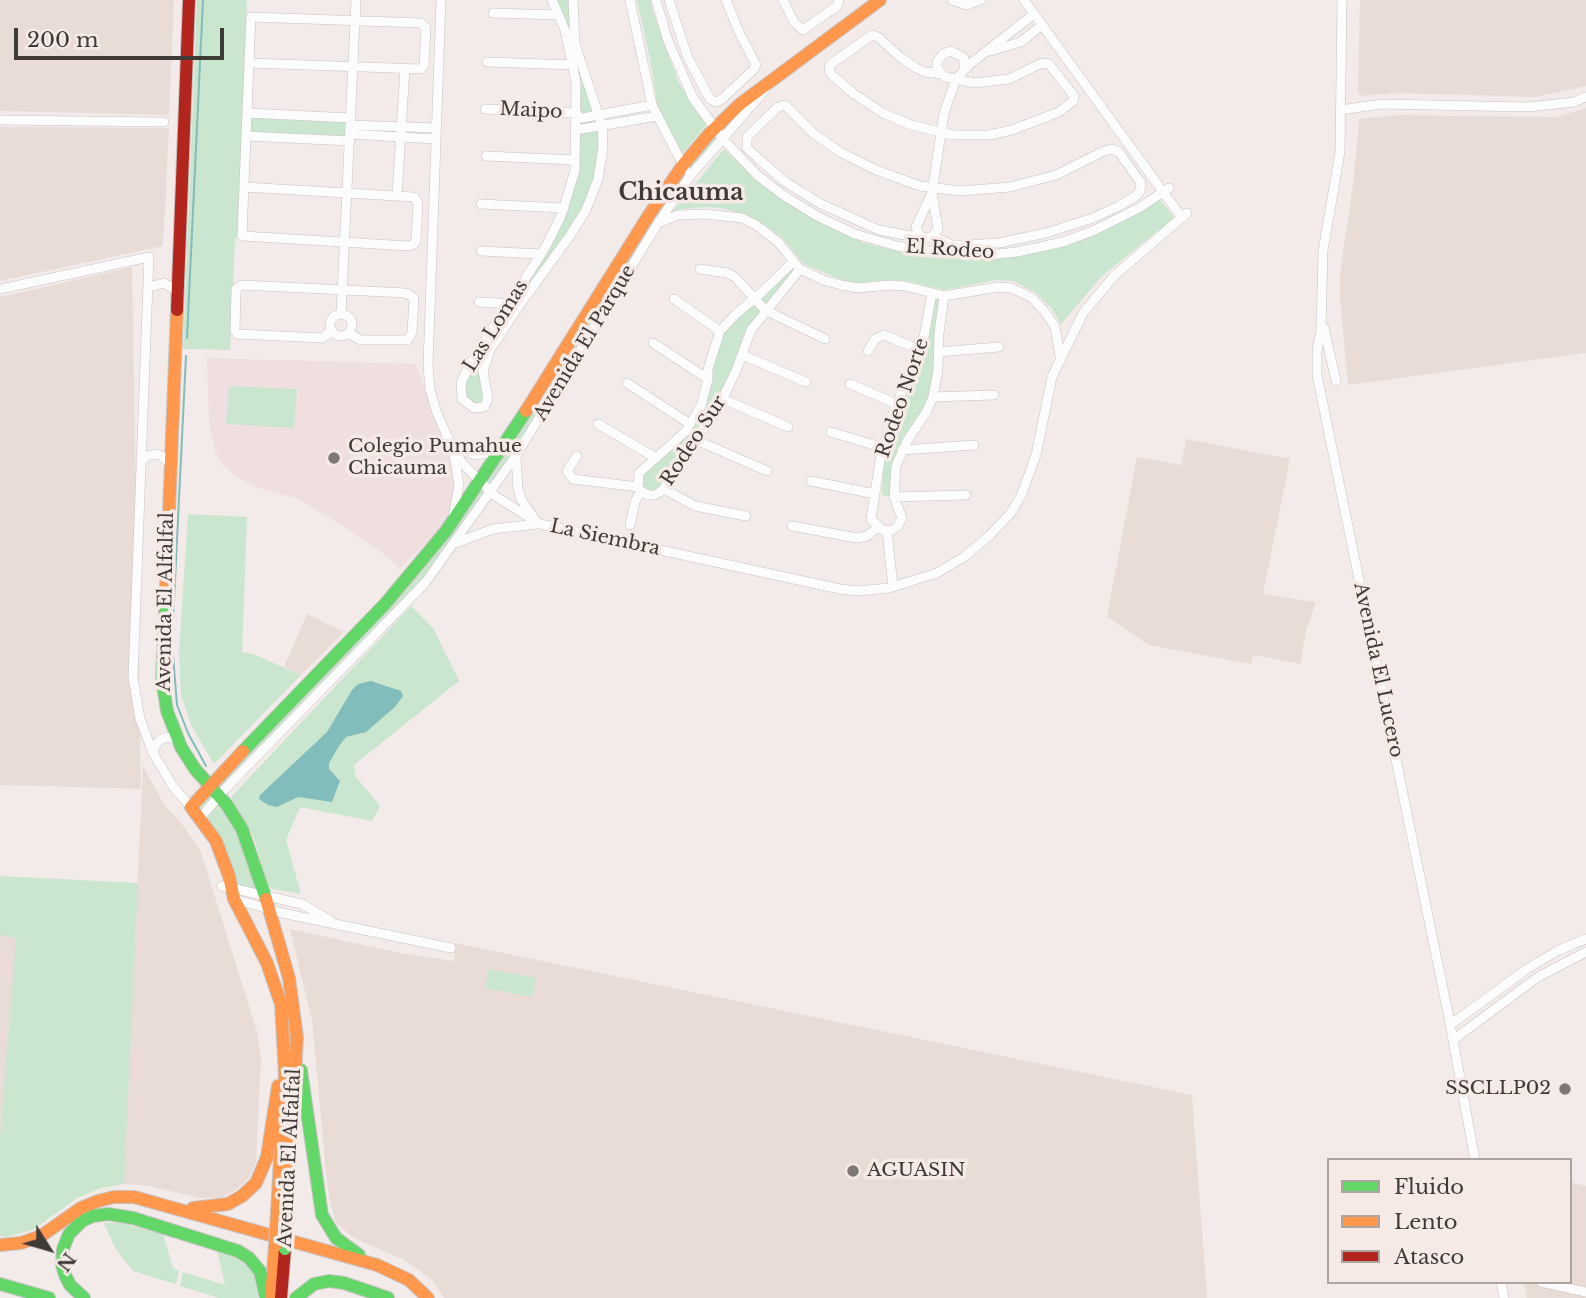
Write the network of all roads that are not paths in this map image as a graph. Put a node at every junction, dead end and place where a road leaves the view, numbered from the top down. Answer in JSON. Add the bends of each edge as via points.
{"nodes":[{"id":1,"x":189,"y":0,"type":"edge"},
{"id":2,"x":356,"y":0,"type":"edge"},
{"id":3,"x":441,"y":0,"type":"edge"},
{"id":4,"x":552,"y":0,"type":"edge"},
{"id":5,"x":573,"y":0,"type":"edge"},
{"id":6,"x":630,"y":0,"type":"edge"},
{"id":7,"x":656,"y":0,"type":"edge"},
{"id":8,"x":669,"y":0,"type":"edge"},
{"id":9,"x":726,"y":0,"type":"edge"},
{"id":10,"x":783,"y":0,"type":"edge"},
{"id":11,"x":839,"y":0,"type":"edge"},
{"id":12,"x":952,"y":0,"type":"edge"},
{"id":13,"x":981,"y":0,"type":"edge"},
{"id":14,"x":1024,"y":0,"type":"edge"},
{"id":15,"x":1342,"y":0,"type":"edge"},
{"id":16,"x":877,"y":1,"type":"edge"},
{"id":17,"x":493,"y":13,"type":"dead end"},
{"id":18,"x":1034,"y":14,"type":"junction"},
{"id":19,"x":558,"y":15,"type":"junction"},
{"id":20,"x":355,"y":20,"type":"junction"},
{"id":21,"x":1042,"y":25,"type":"junction"},
{"id":22,"x":572,"y":45,"type":"junction"},
{"id":23,"x":982,"y":54,"type":"junction"},
{"id":24,"x":487,"y":62,"type":"dead end"},
{"id":25,"x":249,"y":63,"type":"junction"},
{"id":26,"x":573,"y":65,"type":"junction"},
{"id":27,"x":353,"y":66,"type":"junction"},
{"id":28,"x":405,"y":68,"type":"junction"},
{"id":29,"x":964,"y":70,"type":"junction"},
{"id":30,"x":942,"y":74,"type":"junction"},
{"id":31,"x":956,"y":79,"type":"junction"},
{"id":32,"x":771,"y":82,"type":"junction"},
{"id":33,"x":1586,"y":97,"type":"edge"},
{"id":34,"x":652,"y":105,"type":"junction"},
{"id":35,"x":485,"y":109,"type":"dead end"},
{"id":36,"x":1341,"y":110,"type":"junction"},
{"id":37,"x":247,"y":113,"type":"junction"},
{"id":38,"x":599,"y":115,"type":"junction"},
{"id":39,"x":577,"y":116,"type":"junction"},
{"id":40,"x":657,"y":116,"type":"junction"},
{"id":41,"x":0,"y":120,"type":"edge"},
{"id":42,"x":164,"y":122,"type":"dead end"},
{"id":43,"x":602,"y":126,"type":"junction"},
{"id":44,"x":436,"y":128,"type":"junction"},
{"id":45,"x":714,"y":128,"type":"junction"},
{"id":46,"x":350,"y":130,"type":"junction"},
{"id":47,"x":576,"y":130,"type":"junction"},
{"id":48,"x":401,"y":132,"type":"junction"},
{"id":49,"x":941,"y":133,"type":"junction"},
{"id":50,"x":246,"y":136,"type":"junction"},
{"id":51,"x":436,"y":139,"type":"junction"},
{"id":52,"x":723,"y":139,"type":"junction"},
{"id":53,"x":486,"y":156,"type":"dead end"},
{"id":54,"x":575,"y":160,"type":"junction"},
{"id":55,"x":687,"y":171,"type":"junction"},
{"id":56,"x":244,"y":187,"type":"junction"},
{"id":57,"x":1166,"y":190,"type":"junction"},
{"id":58,"x":933,"y":191,"type":"junction"},
{"id":59,"x":347,"y":193,"type":"junction"},
{"id":60,"x":397,"y":196,"type":"junction"},
{"id":61,"x":481,"y":204,"type":"dead end"},
{"id":62,"x":564,"y":208,"type":"junction"},
{"id":63,"x":658,"y":223,"type":"junction"},
{"id":64,"x":555,"y":228,"type":"junction"},
{"id":65,"x":919,"y":235,"type":"junction"},
{"id":66,"x":933,"y":236,"type":"junction"},
{"id":67,"x":569,"y":237,"type":"junction"},
{"id":68,"x":345,"y":242,"type":"junction"},
{"id":69,"x":481,"y":251,"type":"dead end"},
{"id":70,"x":541,"y":254,"type":"junction"},
{"id":71,"x":797,"y":266,"type":"junction"},
{"id":72,"x":700,"y":269,"type":"dead end"},
{"id":73,"x":149,"y":288,"type":"junction"},
{"id":74,"x":0,"y":289,"type":"edge"},
{"id":75,"x":343,"y":290,"type":"junction"},
{"id":76,"x":177,"y":291,"type":"junction"},
{"id":77,"x":932,"y":293,"type":"junction"},
{"id":78,"x":944,"y":296,"type":"junction"},
{"id":79,"x":674,"y":299,"type":"dead end"},
{"id":80,"x":754,"y":299,"type":"junction"},
{"id":81,"x":479,"y":302,"type":"dead end"},
{"id":82,"x":514,"y":305,"type":"junction"},
{"id":83,"x":765,"y":310,"type":"junction"},
{"id":84,"x":341,"y":314,"type":"junction"},
{"id":85,"x":1322,"y":314,"type":"junction"},
{"id":86,"x":332,"y":331,"type":"junction"},
{"id":87,"x":720,"y":331,"type":"junction"},
{"id":88,"x":348,"y":333,"type":"junction"},
{"id":89,"x":825,"y":339,"type":"dead end"},
{"id":90,"x":653,"y":343,"type":"dead end"},
{"id":91,"x":921,"y":346,"type":"junction"},
{"id":92,"x":938,"y":347,"type":"junction"},
{"id":93,"x":999,"y":347,"type":"dead end"},
{"id":94,"x":869,"y":351,"type":"dead end"},
{"id":95,"x":742,"y":355,"type":"junction"},
{"id":96,"x":1060,"y":358,"type":"junction"},
{"id":97,"x":708,"y":379,"type":"junction"},
{"id":98,"x":1336,"y":381,"type":"dead end"},
{"id":99,"x":806,"y":382,"type":"dead end"},
{"id":100,"x":627,"y":383,"type":"dead end"},
{"id":101,"x":850,"y":384,"type":"dead end"},
{"id":102,"x":994,"y":395,"type":"dead end"},
{"id":103,"x":933,"y":397,"type":"junction"},
{"id":104,"x":723,"y":399,"type":"junction"},
{"id":105,"x":897,"y":404,"type":"junction"},
{"id":106,"x":701,"y":406,"type":"junction"},
{"id":107,"x":715,"y":414,"type":"junction"},
{"id":108,"x":598,"y":424,"type":"dead end"},
{"id":109,"x":690,"y":424,"type":"junction"},
{"id":110,"x":788,"y":427,"type":"dead end"},
{"id":111,"x":831,"y":432,"type":"dead end"},
{"id":112,"x":696,"y":440,"type":"junction"},
{"id":113,"x":974,"y":445,"type":"dead end"},
{"id":114,"x":452,"y":447,"type":"junction"},
{"id":115,"x":884,"y":448,"type":"junction"},
{"id":116,"x":902,"y":450,"type":"junction"},
{"id":117,"x":502,"y":451,"type":"junction"},
{"id":118,"x":517,"y":454,"type":"junction"},
{"id":119,"x":577,"y":456,"type":"dead end"},
{"id":120,"x":656,"y":458,"type":"junction"},
{"id":121,"x":141,"y":461,"type":"junction"},
{"id":122,"x":880,"y":461,"type":"junction"},
{"id":123,"x":170,"y":464,"type":"junction"},
{"id":124,"x":896,"y":466,"type":"junction"},
{"id":125,"x":767,"y":471,"type":"dead end"},
{"id":126,"x":811,"y":481,"type":"dead end"},
{"id":127,"x":480,"y":483,"type":"junction"},
{"id":128,"x":640,"y":489,"type":"junction"},
{"id":129,"x":664,"y":489,"type":"junction"},
{"id":130,"x":491,"y":492,"type":"junction"},
{"id":131,"x":875,"y":494,"type":"junction"},
{"id":132,"x":966,"y":495,"type":"dead end"},
{"id":133,"x":894,"y":497,"type":"junction"},
{"id":134,"x":746,"y":516,"type":"dead end"},
{"id":135,"x":540,"y":524,"type":"junction"},
{"id":136,"x":629,"y":525,"type":"dead end"},
{"id":137,"x":450,"y":526,"type":"junction"},
{"id":138,"x":792,"y":526,"type":"dead end"},
{"id":139,"x":882,"y":529,"type":"junction"},
{"id":140,"x":454,"y":544,"type":"junction"},
{"id":141,"x":414,"y":571,"type":"junction"},
{"id":142,"x":425,"y":583,"type":"junction"},
{"id":143,"x":893,"y":587,"type":"junction"},
{"id":144,"x":385,"y":604,"type":"junction"},
{"id":145,"x":395,"y":615,"type":"junction"},
{"id":146,"x":308,"y":693,"type":"junction"},
{"id":147,"x":177,"y":739,"type":"junction"},
{"id":148,"x":153,"y":753,"type":"junction"},
{"id":149,"x":209,"y":785,"type":"junction"},
{"id":150,"x":219,"y":796,"type":"junction"},
{"id":151,"x":191,"y":807,"type":"junction"},
{"id":152,"x":200,"y":818,"type":"junction"},
{"id":153,"x":229,"y":891,"type":"junction"},
{"id":154,"x":265,"y":895,"type":"junction"},
{"id":155,"x":269,"y":909,"type":"junction"},
{"id":156,"x":335,"y":924,"type":"junction"},
{"id":157,"x":1586,"y":939,"type":"edge"},
{"id":158,"x":451,"y":948,"type":"dead end"},
{"id":159,"x":1586,"y":952,"type":"edge"},
{"id":160,"x":1450,"y":1025,"type":"junction"},
{"id":161,"x":291,"y":1039,"type":"junction"},
{"id":162,"x":1453,"y":1040,"type":"junction"},
{"id":163,"x":1475,"y":1158,"type":"edge"},
{"id":164,"x":174,"y":1206,"type":"junction"},
{"id":165,"x":0,"y":1245,"type":"edge"},
{"id":166,"x":280,"y":1247,"type":"junction"},
{"id":167,"x":377,"y":1265,"type":"junction"},
{"id":168,"x":0,"y":1284,"type":"edge"},
{"id":169,"x":1550,"y":1284,"type":"edge"},
{"id":170,"x":1586,"y":1292,"type":"edge"},
{"id":171,"x":49,"y":1298,"type":"edge"},
{"id":172,"x":84,"y":1298,"type":"edge"},
{"id":173,"x":268,"y":1298,"type":"edge"},
{"id":174,"x":281,"y":1298,"type":"edge"},
{"id":175,"x":296,"y":1298,"type":"edge"},
{"id":176,"x":388,"y":1298,"type":"edge"},
{"id":177,"x":428,"y":1298,"type":"edge"}],
"edges":[{"from":1,"to":76,"type":"main road","name":"Avenida El Alfalfal"},
{"from":2,"to":20,"type":"street"},
{"from":3,"to":44,"type":"street","name":"La Siembra"},
{"from":4,"to":19,"type":"street","name":"Las Lomas"},
{"from":5,"to":22,"type":"street","name":"Las Lomas"},
{"from":6,"to":34,"type":"street"},
{"from":7,"to":45,"type":"street","name":"El Rodeo","via":[[674,59]]},
{"from":8,"to":9,"type":"street","via":[[688,58],[716,102],[756,65]]},
{"from":10,"to":11,"type":"street","via":[[802,30]]},
{"from":12,"to":13,"type":"street","via":[[966,5]]},
{"from":14,"to":18,"type":"street"},
{"from":15,"to":36,"type":"street","name":"Avenida El Lucero"},
{"from":16,"to":32,"type":"main road","name":"Avenida El Parque"},
{"from":17,"to":19,"type":"street"},
{"from":18,"to":21,"type":"street"},
{"from":18,"to":23,"type":"street"},
{"from":19,"to":22,"type":"street","name":"Las Lomas"},
{"from":20,"to":25,"type":"street","via":[[250,17]]},
{"from":20,"to":27,"type":"street"},
{"from":20,"to":28,"type":"street","via":[[424,24],[424,67]]},
{"from":21,"to":23,"type":"street","via":[[1021,41]]},
{"from":21,"to":57,"type":"street"},
{"from":22,"to":26,"type":"street","name":"Las Lomas"},
{"from":22,"to":38,"type":"street","name":"Las Lomas"},
{"from":23,"to":29,"type":"street"},
{"from":24,"to":26,"type":"street"},
{"from":25,"to":27,"type":"street"},
{"from":25,"to":37,"type":"street"},
{"from":26,"to":39,"type":"street","name":"Las Lomas"},
{"from":27,"to":28,"type":"street"},
{"from":27,"to":46,"type":"street"},
{"from":28,"to":48,"type":"street"},
{"from":29,"to":30,"type":"street","via":[[964,58],[951,51],[937,62]]},
{"from":29,"to":31,"type":"street"},
{"from":30,"to":31,"type":"street"},
{"from":30,"to":49,"type":"street","via":[[916,68],[872,35],[829,68],[873,107]]},
{"from":31,"to":49,"type":"street"},
{"from":31,"to":49,"type":"street","via":[[975,83],[999,80],[1049,64],[1074,96],[1059,112],[1012,130]]},
{"from":32,"to":45,"type":"main road","name":"Avenida El Parque"},
{"from":32,"to":52,"type":"street","name":"Avenida El Parque"},
{"from":33,"to":36,"type":"street","via":[[1528,107],[1381,104]]},
{"from":34,"to":38,"type":"street"},
{"from":34,"to":40,"type":"street"},
{"from":35,"to":39,"type":"street","name":"Maipo"},
{"from":36,"to":85,"type":"street","name":"Avenida El Lucero","via":[[1338,165],[1323,251]]},
{"from":37,"to":46,"type":"street"},
{"from":37,"to":50,"type":"street"},
{"from":38,"to":39,"type":"street"},
{"from":38,"to":43,"type":"street","name":"Las Lomas"},
{"from":39,"to":47,"type":"street","name":"Las Lomas"},
{"from":40,"to":43,"type":"street"},
{"from":40,"to":55,"type":"street"},
{"from":41,"to":42,"type":"street"},
{"from":43,"to":47,"type":"street"},
{"from":43,"to":67,"type":"street","name":"Las Lomas","via":[[598,179]]},
{"from":44,"to":48,"type":"street"},
{"from":44,"to":51,"type":"street","name":"La Siembra"},
{"from":45,"to":52,"type":"street","name":"El Rodeo"},
{"from":45,"to":55,"type":"main road","name":"Avenida El Parque"},
{"from":46,"to":48,"type":"street"},
{"from":46,"to":50,"type":"street"},
{"from":46,"to":59,"type":"street"},
{"from":47,"to":54,"type":"street","name":"Las Lomas"},
{"from":48,"to":51,"type":"street"},
{"from":48,"to":60,"type":"street"},
{"from":49,"to":58,"type":"street"},
{"from":50,"to":56,"type":"street"},
{"from":51,"to":114,"type":"street","name":"La Siembra","via":[[428,365],[430,390]]},
{"from":52,"to":55,"type":"street","name":"Avenida El Parque"},
{"from":52,"to":57,"type":"street","name":"El Rodeo","via":[[771,186],[817,216],[869,239],[925,251],[988,255],[1047,246],[1104,226]]},
{"from":53,"to":54,"type":"street"},
{"from":54,"to":62,"type":"street","name":"Las Lomas"},
{"from":55,"to":63,"type":"street","name":"Avenida El Parque"},
{"from":55,"to":117,"type":"main road","name":"Avenida El Parque","via":[[649,215]]},
{"from":56,"to":59,"type":"street"},
{"from":56,"to":68,"type":"street","via":[[242,236]]},
{"from":57,"to":96,"type":"street","name":"La Siembra","via":[[1185,215],[1107,283],[1076,325]]},
{"from":58,"to":65,"type":"street","via":[[916,227]]},
{"from":58,"to":65,"type":"street","via":[[840,152],[785,105],[746,139],[747,148],[766,166],[821,204],[879,230]]},
{"from":58,"to":66,"type":"street","via":[[938,229]]},
{"from":58,"to":66,"type":"street","via":[[1026,184],[1112,149],[1141,183],[1136,196],[1119,206],[1046,233],[967,245],[952,245]]},
{"from":59,"to":60,"type":"street"},
{"from":59,"to":68,"type":"street"},
{"from":60,"to":68,"type":"street","via":[[418,201],[414,244]]},
{"from":61,"to":62,"type":"street"},
{"from":62,"to":64,"type":"street","name":"Las Lomas"},
{"from":63,"to":71,"type":"street","name":"El Rodeo","via":[[678,215],[742,218],[778,242]]},
{"from":63,"to":118,"type":"street","name":"Avenida El Parque"},
{"from":64,"to":67,"type":"street"},
{"from":64,"to":70,"type":"street","name":"Las Lomas"},
{"from":65,"to":66,"type":"street"},
{"from":67,"to":82,"type":"street","name":"Las Lomas"},
{"from":68,"to":75,"type":"street"},
{"from":69,"to":70,"type":"street"},
{"from":70,"to":82,"type":"street","name":"Las Lomas"},
{"from":71,"to":77,"type":"street","name":"El Rodeo","via":[[841,285],[905,286]]},
{"from":71,"to":80,"type":"street","name":"Rodeo Sur"},
{"from":71,"to":83,"type":"street","name":"Rodeo Sur"},
{"from":72,"to":80,"type":"street","via":[[727,272]]},
{"from":73,"to":74,"type":"street","name":"Avenida El Alfalfal","via":[[149,257]]},
{"from":73,"to":76,"type":"street","via":[[164,283]]},
{"from":73,"to":121,"type":"street","name":"Avenida El Alfalfal"},
{"from":75,"to":84,"type":"street"},
{"from":75,"to":86,"type":"street","via":[[242,285],[236,289],[237,334],[322,338]]},
{"from":75,"to":88,"type":"street","via":[[408,293],[414,298],[408,340],[361,340]]},
{"from":76,"to":123,"type":"main road","name":"Avenida El Alfalfal"},
{"from":77,"to":78,"type":"street","name":"El Rodeo"},
{"from":77,"to":91,"type":"street","name":"Rodeo Norte"},
{"from":78,"to":92,"type":"street","name":"Rodeo Norte"},
{"from":78,"to":96,"type":"street","name":"El Rodeo","via":[[998,287],[1020,291],[1051,320]]},
{"from":79,"to":87,"type":"street"},
{"from":80,"to":83,"type":"street"},
{"from":80,"to":87,"type":"street","name":"Rodeo Sur"},
{"from":81,"to":82,"type":"street"},
{"from":82,"to":82,"type":"street","name":"Las Lomas","via":[[461,383],[462,399],[470,407],[478,409],[487,402],[483,365]]},
{"from":83,"to":89,"type":"street"},
{"from":83,"to":95,"type":"street","name":"Rodeo Sur"},
{"from":84,"to":86,"type":"street","via":[[331,320]]},
{"from":84,"to":88,"type":"street","via":[[352,323]]},
{"from":85,"to":98,"type":"street","name":"Avenida El Lucero"},
{"from":85,"to":160,"type":"street","name":"Avenida El Lucero","via":[[1318,385]]},
{"from":86,"to":88,"type":"street","via":[[341,336]]},
{"from":87,"to":97,"type":"street","name":"Rodeo Sur"},
{"from":90,"to":97,"type":"street"},
{"from":91,"to":92,"type":"street"},
{"from":91,"to":94,"type":"street","via":[[884,335],[875,339]]},
{"from":91,"to":105,"type":"street","name":"Rodeo Norte"},
{"from":92,"to":93,"type":"street"},
{"from":92,"to":103,"type":"street","name":"Rodeo Norte"},
{"from":95,"to":99,"type":"street"},
{"from":95,"to":104,"type":"street","name":"Rodeo Sur"},
{"from":96,"to":143,"type":"street","name":"La Siembra","via":[[1033,465],[1010,514],[964,557],[937,573]]},
{"from":97,"to":106,"type":"street","name":"Rodeo Sur"},
{"from":100,"to":109,"type":"street"},
{"from":101,"to":105,"type":"street"},
{"from":102,"to":103,"type":"street"},
{"from":103,"to":116,"type":"street","name":"Rodeo Norte"},
{"from":104,"to":107,"type":"street","name":"Rodeo Sur"},
{"from":104,"to":110,"type":"street"},
{"from":105,"to":115,"type":"street","name":"Rodeo Norte"},
{"from":106,"to":107,"type":"street"},
{"from":106,"to":109,"type":"street","name":"Rodeo Sur"},
{"from":107,"to":112,"type":"street","name":"Rodeo Sur"},
{"from":108,"to":120,"type":"street"},
{"from":109,"to":120,"type":"street","name":"Rodeo Sur"},
{"from":111,"to":115,"type":"street"},
{"from":112,"to":125,"type":"street"},
{"from":112,"to":129,"type":"street","name":"Rodeo Sur","via":[[670,472]]},
{"from":113,"to":116,"type":"street"},
{"from":114,"to":117,"type":"street","via":[[476,455]]},
{"from":114,"to":127,"type":"street","name":"La Siembra"},
{"from":114,"to":137,"type":"street","via":[[459,485]]},
{"from":115,"to":122,"type":"street","name":"Rodeo Norte"},
{"from":116,"to":124,"type":"street","name":"Rodeo Norte"},
{"from":117,"to":127,"type":"main road","name":"Avenida El Parque"},
{"from":118,"to":130,"type":"street","name":"Avenida El Parque"},
{"from":118,"to":135,"type":"street","via":[[520,495]]},
{"from":119,"to":128,"type":"street","via":[[566,471],[573,479]]},
{"from":120,"to":128,"type":"street","name":"Rodeo Sur","via":[[639,473]]},
{"from":121,"to":123,"type":"street","via":[[155,454]]},
{"from":121,"to":148,"type":"street","name":"Avenida El Alfalfal","via":[[132,670],[138,711]]},
{"from":122,"to":124,"type":"street","via":[[885,468]]},
{"from":122,"to":131,"type":"street","name":"Rodeo Norte"},
{"from":123,"to":147,"type":"main road","name":"Avenida El Alfalfal","via":[[161,668]]},
{"from":124,"to":133,"type":"street","name":"Rodeo Norte"},
{"from":126,"to":131,"type":"street"},
{"from":127,"to":130,"type":"street","name":"La Siembra"},
{"from":127,"to":137,"type":"main road","name":"Avenida El Parque"},
{"from":128,"to":129,"type":"street","name":"Rodeo Sur","via":[[648,495]]},
{"from":128,"to":136,"type":"street"},
{"from":129,"to":134,"type":"street","via":[[695,506]]},
{"from":130,"to":135,"type":"street","name":"La Siembra"},
{"from":130,"to":140,"type":"street","name":"Avenida El Parque"},
{"from":131,"to":139,"type":"street","name":"Rodeo Norte","via":[[871,519]]},
{"from":132,"to":133,"type":"street"},
{"from":133,"to":139,"type":"street","name":"Rodeo Norte","via":[[902,518],[897,527]]},
{"from":135,"to":140,"type":"street","via":[[493,529]]},
{"from":135,"to":143,"type":"street","name":"La Siembra","via":[[840,590]]},
{"from":137,"to":141,"type":"main road","name":"Avenida El Parque"},
{"from":138,"to":139,"type":"street","via":[[857,538]]},
{"from":139,"to":143,"type":"street"},
{"from":140,"to":142,"type":"street","name":"Avenida El Parque"},
{"from":141,"to":142,"type":"street"},
{"from":141,"to":144,"type":"main road","name":"Avenida El Parque"},
{"from":142,"to":145,"type":"street","name":"Avenida El Parque"},
{"from":144,"to":145,"type":"street","via":[[394,607]]},
{"from":144,"to":146,"type":"main road","name":"Avenida El Parque"},
{"from":145,"to":146,"type":"street","name":"Avenida El Parque"},
{"from":146,"to":149,"type":"main road","name":"Avenida El Parque"},
{"from":146,"to":150,"type":"street","name":"Avenida El Parque"},
{"from":147,"to":148,"type":"street","via":[[160,740]]},
{"from":147,"to":149,"type":"main road","name":"Avenida El Alfalfal"},
{"from":148,"to":151,"type":"street","name":"Avenida El Alfalfal"},
{"from":149,"to":150,"type":"main road","name":"Avenida El Alfalfal"},
{"from":149,"to":151,"type":"main road","name":"Avenida El Parque"},
{"from":150,"to":152,"type":"street","name":"Avenida El Parque"},
{"from":150,"to":154,"type":"main road","name":"Avenida El Alfalfal","via":[[242,829]]},
{"from":151,"to":152,"type":"main road","name":"Avenida El Alfalfal"},
{"from":152,"to":153,"type":"main road","name":"Avenida El Alfalfal","via":[[219,849]]},
{"from":153,"to":154,"type":"street"},
{"from":153,"to":155,"type":"street"},
{"from":153,"to":161,"type":"main road","name":"Avenida El Alfalfal","via":[[267,963]]},
{"from":154,"to":155,"type":"main road","name":"Avenida El Alfalfal"},
{"from":154,"to":156,"type":"street","via":[[307,906]]},
{"from":155,"to":156,"type":"street"},
{"from":155,"to":161,"type":"main road","name":"Avenida El Alfalfal","via":[[289,978]]},
{"from":156,"to":158,"type":"street"},
{"from":157,"to":160,"type":"street","via":[[1527,969]]},
{"from":159,"to":162,"type":"street","via":[[1538,977]]},
{"from":160,"to":162,"type":"street","name":"Avenida El Lucero"},
{"from":161,"to":164,"type":"main road","via":[[267,1157],[256,1182],[242,1196],[221,1206]]},
{"from":161,"to":166,"type":"main road","name":"Avenida El Alfalfal","bridge":true},
{"from":161,"to":167,"type":"main road","via":[[322,1215],[336,1238]]},
{"from":162,"to":163,"type":"street","name":"Avenida El Lucero"},
{"from":164,"to":165,"type":"main road","via":[[134,1197],[108,1198],[87,1205],[36,1238]]},
{"from":164,"to":167,"type":"main road"},
{"from":166,"to":173,"type":"main road","name":"Avenida El Alfalfal"},
{"from":166,"to":174,"type":"main road","name":"Avenida El Alfalfal"},
{"from":167,"to":177,"type":"main road","via":[[409,1280]]},
{"from":168,"to":171,"type":"main road"},
{"from":169,"to":170,"type":"street"},
{"from":172,"to":173,"type":"main road","via":[[65,1275],[63,1249],[78,1224],[104,1214],[133,1218],[238,1251],[260,1271]]},
{"from":175,"to":176,"type":"main road","via":[[310,1286],[326,1281]]}]}
